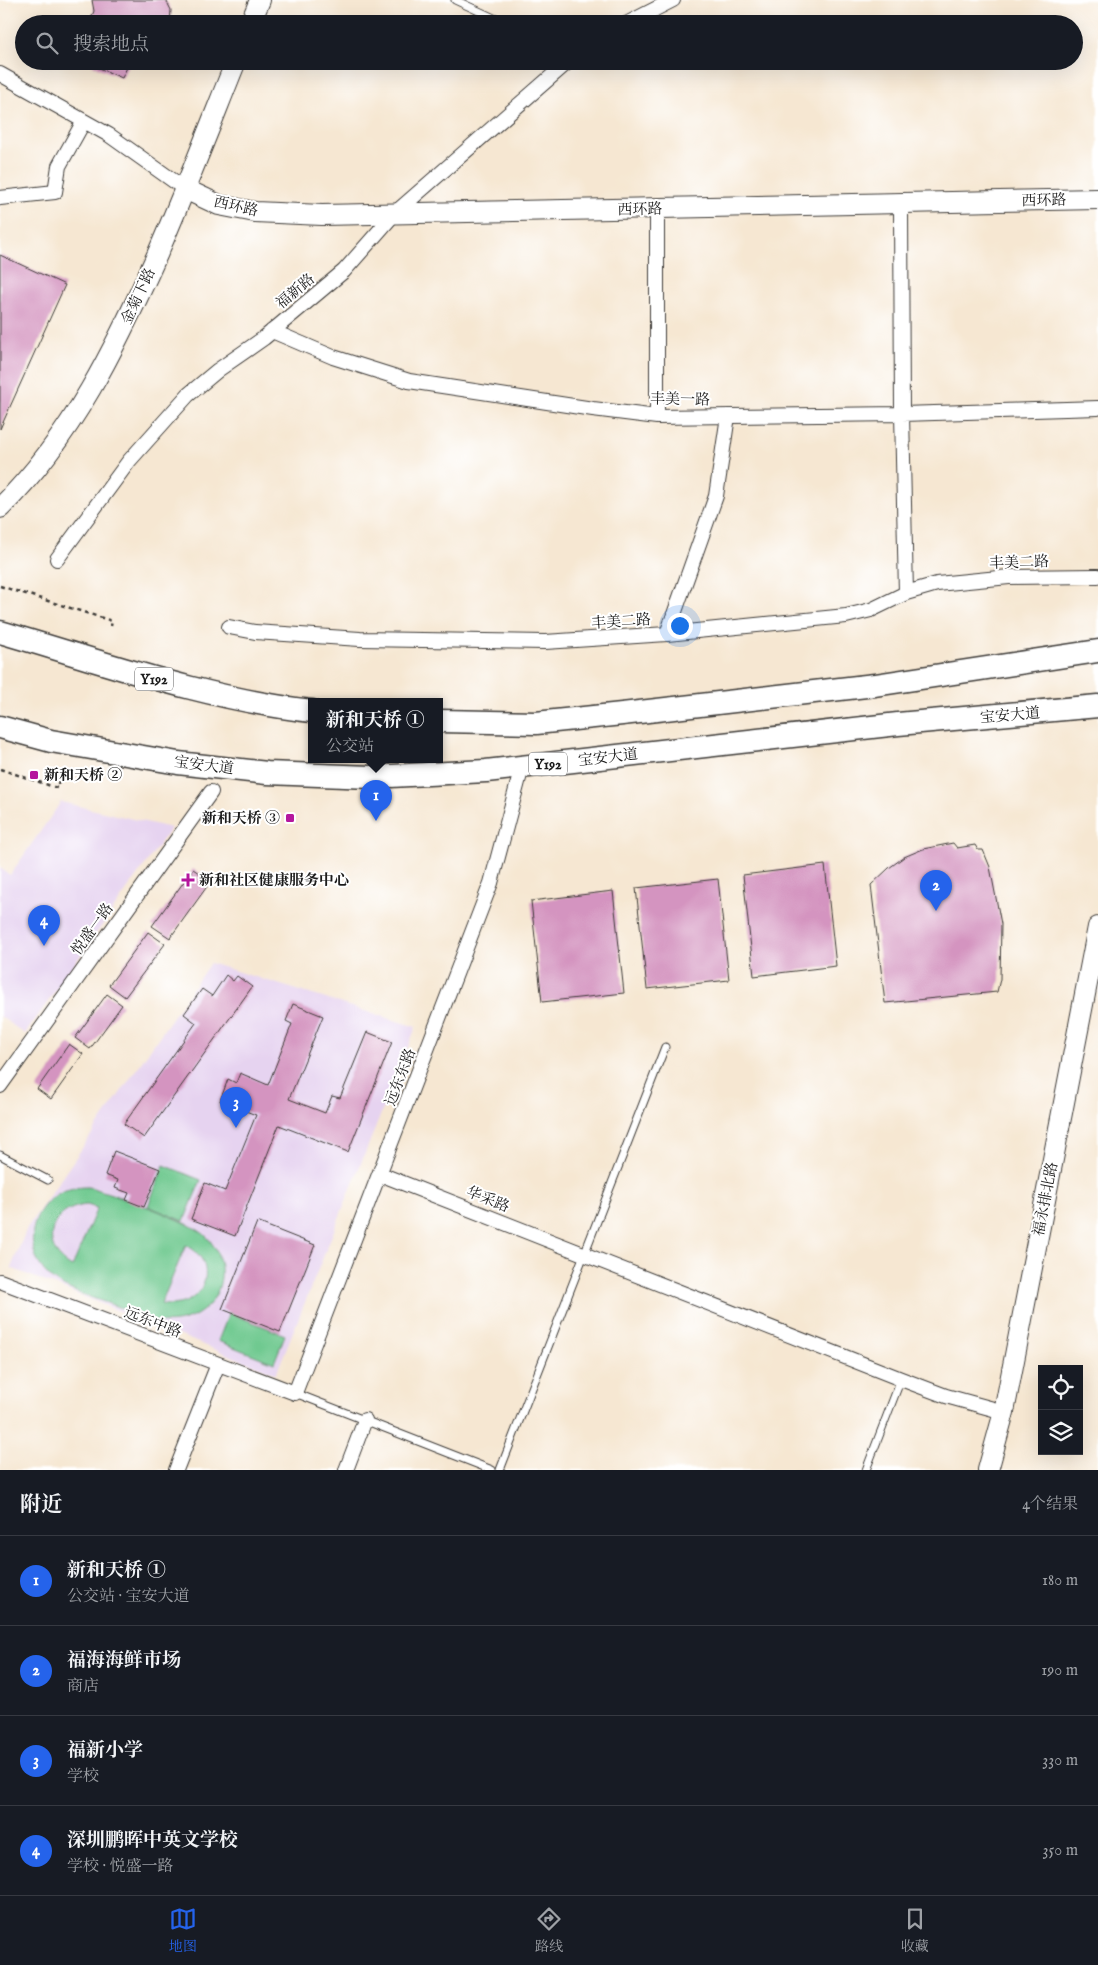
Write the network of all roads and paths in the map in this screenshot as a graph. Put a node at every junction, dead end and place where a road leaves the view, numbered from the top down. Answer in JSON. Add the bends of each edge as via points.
{"nodes":[{"id":1,"x":260,"y":0,"type":"edge"},
{"id":2,"x":455,"y":0,"type":"edge"},
{"id":3,"x":673,"y":0,"type":"edge"},
{"id":4,"x":254,"y":15,"type":"edge"},
{"id":5,"x":488,"y":15,"type":"edge"},
{"id":6,"x":644,"y":15,"type":"edge"},
{"id":7,"x":232,"y":70,"type":"edge"},
{"id":8,"x":559,"y":70,"type":"edge"},
{"id":9,"x":0,"y":74,"type":"edge"},
{"id":10,"x":84,"y":120,"type":"junction"},
{"id":11,"x":186,"y":189,"type":"junction"},
{"id":12,"x":0,"y":198,"type":"edge"},
{"id":13,"x":1098,"y":199,"type":"edge"},
{"id":14,"x":901,"y":203,"type":"junction"},
{"id":15,"x":658,"y":208,"type":"junction"},
{"id":16,"x":395,"y":213,"type":"junction"},
{"id":17,"x":272,"y":331,"type":"junction"},
{"id":18,"x":1098,"y":408,"type":"edge"},
{"id":19,"x":902,"y":414,"type":"junction"},
{"id":20,"x":728,"y":416,"type":"junction"},
{"id":21,"x":657,"y":417,"type":"junction"},
{"id":22,"x":0,"y":508,"type":"edge"},
{"id":23,"x":57,"y":559,"type":"dead end"},
{"id":24,"x":1098,"y":576,"type":"edge"},
{"id":25,"x":0,"y":586,"type":"edge"},
{"id":26,"x":906,"y":593,"type":"junction"},
{"id":27,"x":111,"y":626,"type":"dead end"},
{"id":28,"x":229,"y":626,"type":"dead end"},
{"id":29,"x":5,"y":631,"type":"edge"},
{"id":30,"x":667,"y":634,"type":"junction"},
{"id":31,"x":1098,"y":651,"type":"edge"},
{"id":32,"x":1098,"y":706,"type":"edge"},
{"id":33,"x":308,"y":710,"type":"edge"},
{"id":34,"x":443,"y":721,"type":"edge"},
{"id":35,"x":0,"y":727,"type":"edge"},
{"id":36,"x":522,"y":767,"type":"junction"},
{"id":37,"x":0,"y":769,"type":"edge"},
{"id":38,"x":60,"y":777,"type":"dead end"},
{"id":39,"x":211,"y":792,"type":"dead end"},
{"id":40,"x":1098,"y":927,"type":"edge"},
{"id":41,"x":665,"y":1047,"type":"dead end"},
{"id":42,"x":0,"y":1086,"type":"edge"},
{"id":43,"x":0,"y":1155,"type":"edge"},
{"id":44,"x":380,"y":1174,"type":"junction"},
{"id":45,"x":48,"y":1180,"type":"dead end"},
{"id":46,"x":584,"y":1254,"type":"junction"},
{"id":47,"x":0,"y":1281,"type":"edge"},
{"id":48,"x":218,"y":1364,"type":"junction"},
{"id":49,"x":901,"y":1379,"type":"junction"},
{"id":50,"x":295,"y":1393,"type":"junction"},
{"id":51,"x":1004,"y":1412,"type":"junction"},
{"id":52,"x":365,"y":1420,"type":"junction"},
{"id":53,"x":176,"y":1470,"type":"edge"},
{"id":54,"x":346,"y":1470,"type":"edge"},
{"id":55,"x":492,"y":1470,"type":"edge"},
{"id":56,"x":500,"y":1470,"type":"edge"},
{"id":57,"x":866,"y":1470,"type":"edge"},
{"id":58,"x":988,"y":1470,"type":"edge"}],
"edges":[{"from":1,"to":4,"type":"street"},
{"from":2,"to":5,"type":"lane"},
{"from":3,"to":6,"type":"street"},
{"from":7,"to":11,"type":"street","name":"金菊下路"},
{"from":8,"to":16,"type":"street","name":"福新路"},
{"from":9,"to":10,"type":"street"},
{"from":10,"to":11,"type":"street"},
{"from":10,"to":12,"type":"street","via":[[59,166],[55,192]]},
{"from":11,"to":16,"type":"street","name":"西环路","via":[[219,205],[255,212],[322,215]]},
{"from":11,"to":22,"type":"street","name":"金菊下路","via":[[130,316],[78,410],[34,472]]},
{"from":13,"to":14,"type":"street","name":"西环路"},
{"from":14,"to":15,"type":"street","name":"西环路"},
{"from":14,"to":19,"type":"street"},
{"from":15,"to":16,"type":"street","name":"西环路"},
{"from":15,"to":21,"type":"street"},
{"from":16,"to":17,"type":"street","name":"福新路","via":[[344,271]]},
{"from":17,"to":21,"type":"street","name":"丰美一路","via":[[333,358],[409,381]]},
{"from":17,"to":23,"type":"street","name":"福新路","via":[[218,370],[171,412],[129,462]]},
{"from":18,"to":19,"type":"street","name":"丰美一路"},
{"from":19,"to":20,"type":"street","name":"丰美一路"},
{"from":19,"to":26,"type":"street"},
{"from":20,"to":21,"type":"street","name":"丰美一路"},
{"from":20,"to":30,"type":"street","via":[[716,496]]},
{"from":24,"to":26,"type":"street","name":"丰美二路","via":[[955,582]]},
{"from":25,"to":27,"type":"path","via":[[112,621]]},
{"from":26,"to":30,"type":"street","name":"丰美二路","via":[[871,610],[846,616]]},
{"from":28,"to":30,"type":"street","name":"丰美二路","via":[[254,632],[370,640],[545,642]]},
{"from":29,"to":33,"type":"main road","number":"Y192","via":[[168,683],[231,698]]},
{"from":31,"to":34,"type":"main road","via":[[875,685],[622,714],[536,722]]},
{"from":32,"to":36,"type":"main road","name":"宝安大道","number":"Y192","via":[[898,724]]},
{"from":35,"to":36,"type":"main road","name":"宝安大道","number":"Y192","via":[[51,742],[178,763],[267,773],[371,777]]},
{"from":36,"to":44,"type":"street","name":"远东东路","via":[[491,883]]},
{"from":37,"to":38,"type":"path","via":[[57,788]]},
{"from":39,"to":42,"type":"street","name":"悦盛一路"},
{"from":40,"to":51,"type":"street","name":"福永排北路"},
{"from":41,"to":46,"type":"lane"},
{"from":43,"to":45,"type":"lane"},
{"from":44,"to":46,"type":"street","name":"华采路"},
{"from":44,"to":50,"type":"street","name":"远东东路"},
{"from":46,"to":49,"type":"street","name":"华采路"},
{"from":46,"to":56,"type":"lane"},
{"from":47,"to":48,"type":"street","name":"远东中路"},
{"from":48,"to":50,"type":"street","name":"远东中路"},
{"from":48,"to":53,"type":"street"},
{"from":49,"to":51,"type":"street","name":"华采路"},
{"from":49,"to":57,"type":"lane"},
{"from":50,"to":52,"type":"lane"},
{"from":51,"to":58,"type":"street","name":"福永排北路"},
{"from":52,"to":54,"type":"street"},
{"from":52,"to":55,"type":"lane"}]}
